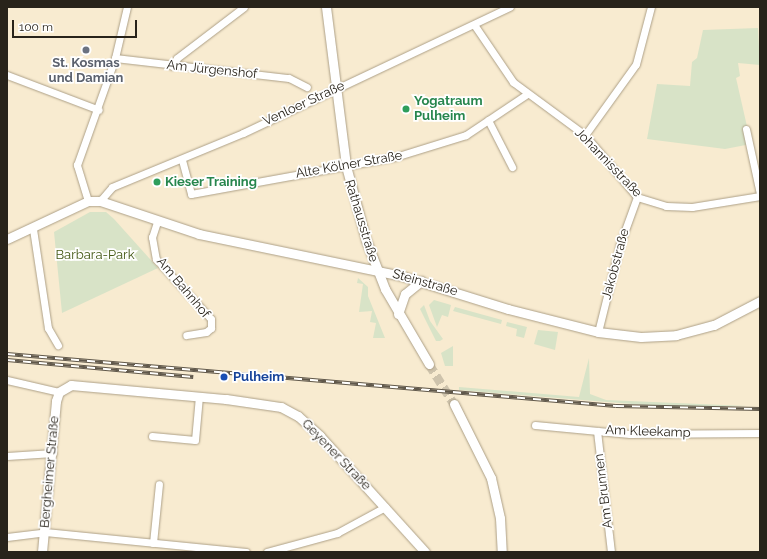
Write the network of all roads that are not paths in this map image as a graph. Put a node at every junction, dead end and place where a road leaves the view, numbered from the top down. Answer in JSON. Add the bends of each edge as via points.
{"nodes":[{"id":1,"x":128,"y":7,"type":"edge"},
{"id":2,"x":244,"y":7,"type":"edge"},
{"id":3,"x":326,"y":7,"type":"edge"},
{"id":4,"x":510,"y":7,"type":"edge"},
{"id":5,"x":651,"y":7,"type":"edge"},
{"id":6,"x":475,"y":26,"type":"junction"},
{"id":7,"x":115,"y":58,"type":"junction"},
{"id":8,"x":172,"y":66,"type":"junction"},
{"id":9,"x":7,"y":75,"type":"edge"},
{"id":10,"x":307,"y":87,"type":"dead end"},
{"id":11,"x":335,"y":89,"type":"junction"},
{"id":12,"x":527,"y":94,"type":"junction"},
{"id":13,"x":98,"y":110,"type":"junction"},
{"id":14,"x":488,"y":120,"type":"junction"},
{"id":15,"x":746,"y":130,"type":"dead end"},
{"id":16,"x":585,"y":135,"type":"junction"},
{"id":17,"x":182,"y":160,"type":"junction"},
{"id":18,"x":346,"y":166,"type":"junction"},
{"id":19,"x":512,"y":167,"type":"dead end"},
{"id":20,"x":760,"y":195,"type":"edge"},
{"id":21,"x":638,"y":197,"type":"junction"},
{"id":22,"x":88,"y":201,"type":"junction"},
{"id":23,"x":100,"y":201,"type":"junction"},
{"id":24,"x":156,"y":222,"type":"junction"},
{"id":25,"x":33,"y":229,"type":"junction"},
{"id":26,"x":7,"y":239,"type":"edge"},
{"id":27,"x":376,"y":269,"type":"junction"},
{"id":28,"x":421,"y":281,"type":"junction"},
{"id":29,"x":760,"y":302,"type":"edge"},
{"id":30,"x":398,"y":314,"type":"junction"},
{"id":31,"x":598,"y":332,"type":"junction"},
{"id":32,"x":186,"y":335,"type":"dead end"},
{"id":33,"x":58,"y":345,"type":"dead end"},
{"id":34,"x":429,"y":364,"type":"tunnel mouth"},
{"id":35,"x":7,"y":380,"type":"edge"},
{"id":36,"x":59,"y":392,"type":"junction"},
{"id":37,"x":199,"y":396,"type":"junction"},
{"id":38,"x":454,"y":404,"type":"tunnel mouth"},
{"id":39,"x":536,"y":425,"type":"dead end"},
{"id":40,"x":597,"y":431,"type":"junction"},
{"id":41,"x":760,"y":433,"type":"edge"},
{"id":42,"x":152,"y":436,"type":"dead end"},
{"id":43,"x":53,"y":453,"type":"junction"},
{"id":44,"x":7,"y":456,"type":"edge"},
{"id":45,"x":160,"y":484,"type":"dead end"},
{"id":46,"x":385,"y":507,"type":"junction"},
{"id":47,"x":44,"y":532,"type":"junction"},
{"id":48,"x":7,"y":537,"type":"edge"},
{"id":49,"x":153,"y":543,"type":"junction"},
{"id":50,"x":42,"y":552,"type":"edge"},
{"id":51,"x":246,"y":552,"type":"edge"},
{"id":52,"x":267,"y":552,"type":"edge"},
{"id":53,"x":425,"y":552,"type":"edge"},
{"id":54,"x":502,"y":552,"type":"edge"},
{"id":55,"x":611,"y":552,"type":"edge"}],
"edges":[{"from":1,"to":7,"type":"street"},
{"from":2,"to":8,"type":"street","via":[[177,58]]},
{"from":3,"to":11,"type":"street","name":"Rathausstraße"},
{"from":4,"to":6,"type":"street","name":"Venloer Straße"},
{"from":5,"to":16,"type":"street","via":[[636,64]]},
{"from":6,"to":11,"type":"street","name":"Venloer Straße"},
{"from":6,"to":12,"type":"street","name":"Johannisstraße","via":[[513,82]]},
{"from":7,"to":8,"type":"street","name":"Am Jürgenshof"},
{"from":7,"to":13,"type":"street"},
{"from":8,"to":10,"type":"street","name":"Am Jürgenshof","via":[[289,78]]},
{"from":9,"to":13,"type":"street"},
{"from":11,"to":17,"type":"street","name":"Venloer Straße"},
{"from":11,"to":18,"type":"street","name":"Rathausstraße"},
{"from":12,"to":14,"type":"street","name":"Alte Kölner Straße"},
{"from":12,"to":16,"type":"street","name":"Johannisstraße"},
{"from":13,"to":22,"type":"street","via":[[77,166]]},
{"from":14,"to":18,"type":"street","name":"Alte Kölner Straße","via":[[466,135],[410,153]]},
{"from":14,"to":19,"type":"street"},
{"from":15,"to":20,"type":"street"},
{"from":16,"to":21,"type":"street","name":"Johannisstraße"},
{"from":17,"to":18,"type":"street","name":"Alte Kölner Straße","via":[[191,194]]},
{"from":17,"to":23,"type":"street","name":"Venloer Straße","via":[[112,187]]},
{"from":18,"to":27,"type":"street","name":"Rathausstraße"},
{"from":20,"to":21,"type":"street","name":"Johannisstraße","via":[[692,207],[666,206]]},
{"from":21,"to":31,"type":"street","name":"Jakobstraße","via":[[620,244]]},
{"from":22,"to":23,"type":"street","name":"Steinstraße"},
{"from":22,"to":25,"type":"street"},
{"from":23,"to":24,"type":"street","name":"Steinstraße"},
{"from":24,"to":27,"type":"street","name":"Steinstraße","via":[[199,234]]},
{"from":24,"to":32,"type":"street","name":"Am Bahnhof","via":[[152,237],[156,259],[211,319],[211,328],[206,332]]},
{"from":25,"to":26,"type":"street"},
{"from":25,"to":33,"type":"street","via":[[48,328]]},
{"from":27,"to":28,"type":"street","name":"Steinstraße"},
{"from":27,"to":30,"type":"street","name":"Rathausstraße"},
{"from":28,"to":30,"type":"street","via":[[405,294]]},
{"from":28,"to":31,"type":"street","name":"Steinstraße","via":[[508,309]]},
{"from":29,"to":31,"type":"street","name":"Steinstraße","via":[[714,325],[676,335],[641,337]]},
{"from":30,"to":34,"type":"street","name":"Rathausstraße"},
{"from":35,"to":36,"type":"street"},
{"from":36,"to":37,"type":"street","name":"Geyener Straße","via":[[71,385]]},
{"from":36,"to":43,"type":"street","name":"Bergheimer Straße"},
{"from":37,"to":42,"type":"street","via":[[195,440]]},
{"from":37,"to":46,"type":"street","name":"Geyener Straße","via":[[270,404],[298,416]]},
{"from":38,"to":54,"type":"street","via":[[491,478],[500,518]]},
{"from":39,"to":40,"type":"street","name":"Am Kleekamp"},
{"from":40,"to":41,"type":"street","name":"Am Kleekamp"},
{"from":40,"to":55,"type":"street","name":"Am Brunnen"},
{"from":43,"to":44,"type":"street"},
{"from":43,"to":47,"type":"street","name":"Bergheimer Straße"},
{"from":45,"to":49,"type":"street"},
{"from":46,"to":52,"type":"street","via":[[337,534]]},
{"from":46,"to":53,"type":"street","name":"Geyener Straße"},
{"from":47,"to":48,"type":"street"},
{"from":47,"to":49,"type":"street"},
{"from":47,"to":50,"type":"street","name":"Bergheimer Straße"},
{"from":49,"to":51,"type":"street"}]}
